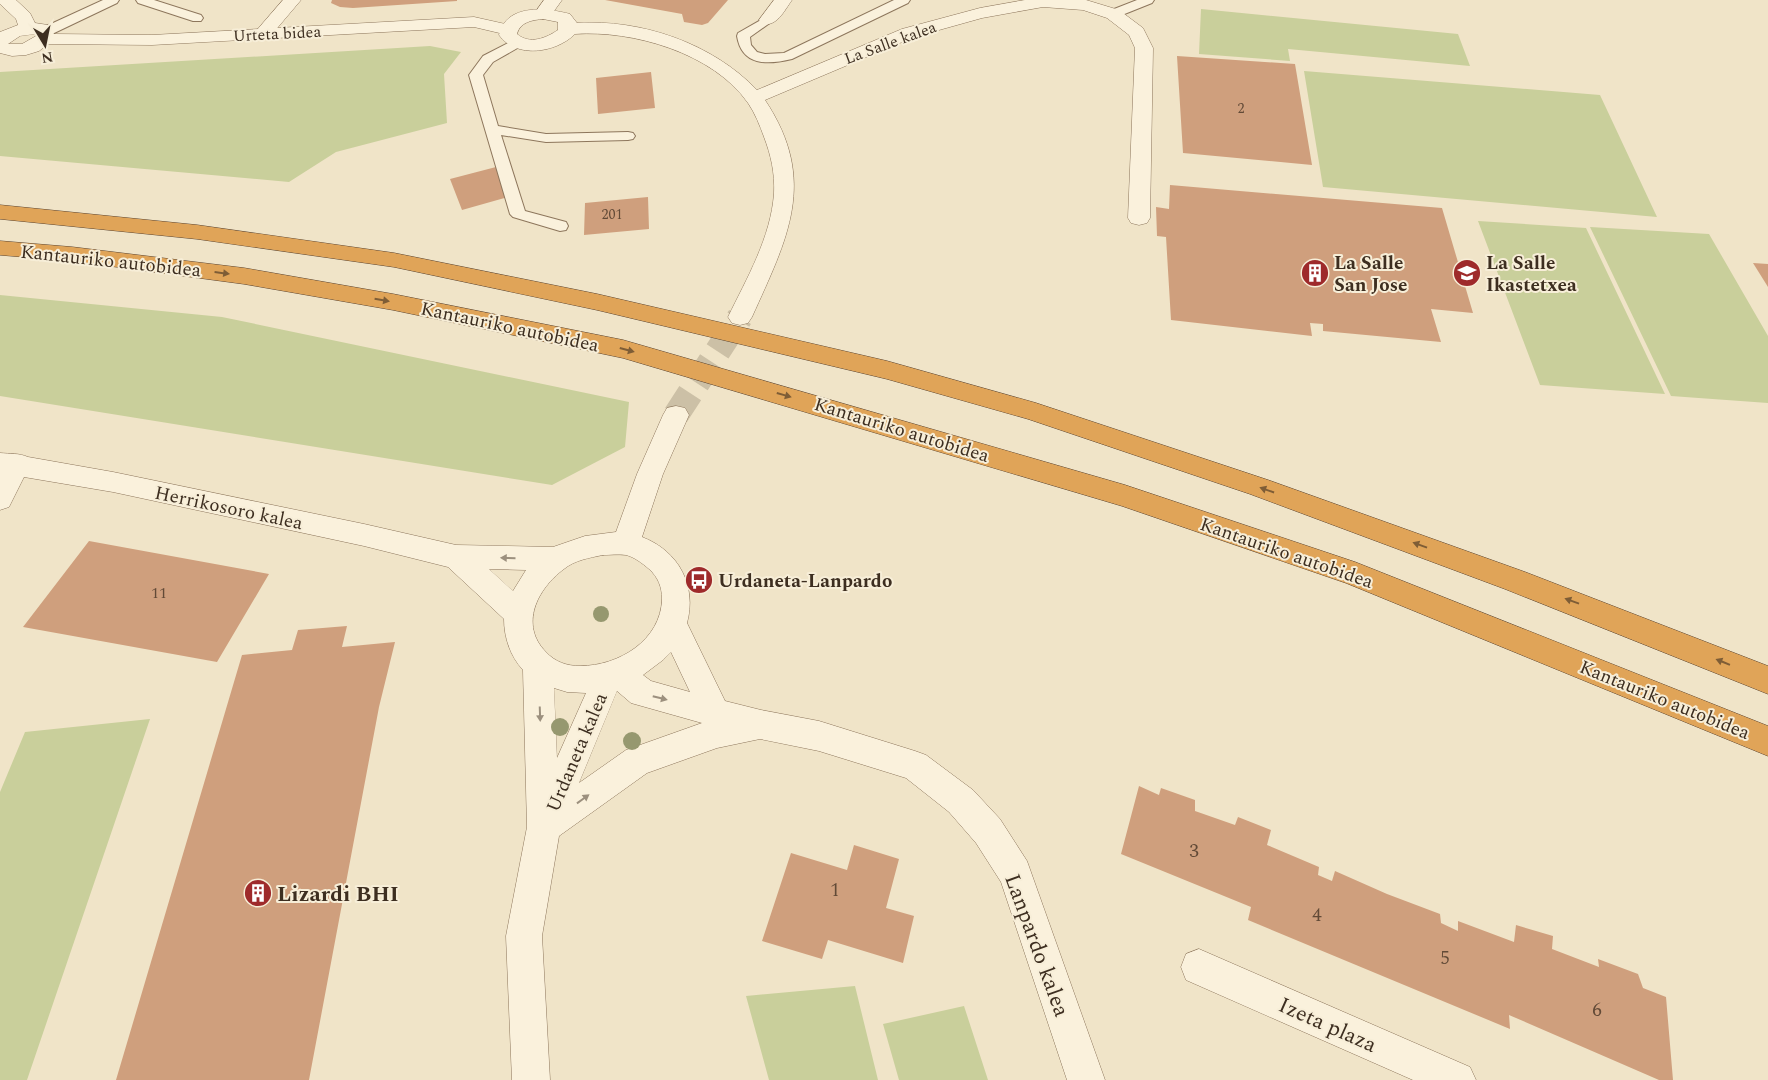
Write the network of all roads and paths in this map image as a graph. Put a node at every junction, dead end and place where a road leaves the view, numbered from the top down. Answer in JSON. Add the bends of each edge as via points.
{"nodes":[{"id":1,"x":6,"y":0,"type":"edge"},
{"id":2,"x":113,"y":0,"type":"edge"},
{"id":3,"x":142,"y":0,"type":"edge"},
{"id":4,"x":292,"y":0,"type":"edge"},
{"id":5,"x":784,"y":0,"type":"edge"},
{"id":6,"x":904,"y":0,"type":"edge"},
{"id":7,"x":1148,"y":0,"type":"edge"},
{"id":8,"x":548,"y":7,"type":"edge"},
{"id":9,"x":1113,"y":14,"type":"junction"},
{"id":10,"x":197,"y":18,"type":"dead end"},
{"id":11,"x":768,"y":20,"type":"joint"},
{"id":12,"x":568,"y":29,"type":"junction"},
{"id":13,"x":40,"y":33,"type":"junction"},
{"id":14,"x":262,"y":35,"type":"junction"},
{"id":15,"x":512,"y":36,"type":"junction"},
{"id":16,"x":0,"y":42,"type":"edge"},
{"id":17,"x":0,"y":47,"type":"edge"},
{"id":18,"x":754,"y":98,"type":"junction"},
{"id":19,"x":493,"y":129,"type":"junction"},
{"id":20,"x":628,"y":136,"type":"dead end"},
{"id":21,"x":0,"y":212,"type":"edge"},
{"id":22,"x":1139,"y":218,"type":"dead end"},
{"id":23,"x":560,"y":226,"type":"dead end"},
{"id":24,"x":0,"y":248,"type":"edge"},
{"id":25,"x":740,"y":317,"type":"tunnel mouth"},
{"id":26,"x":676,"y":414,"type":"tunnel mouth"},
{"id":27,"x":9,"y":464,"type":"edge"},
{"id":28,"x":0,"y":498,"type":"edge"},
{"id":29,"x":626,"y":544,"type":"junction"},
{"id":30,"x":456,"y":557,"type":"junction"},
{"id":31,"x":557,"y":559,"type":"junction"},
{"id":32,"x":518,"y":613,"type":"junction"},
{"id":33,"x":672,"y":624,"type":"junction"},
{"id":34,"x":538,"y":665,"type":"junction"},
{"id":35,"x":614,"y":675,"type":"junction"},
{"id":36,"x":1768,"y":680,"type":"edge"},
{"id":37,"x":715,"y":712,"type":"junction"},
{"id":38,"x":761,"y":725,"type":"junction"},
{"id":39,"x":1768,"y":741,"type":"edge"},
{"id":40,"x":544,"y":827,"type":"junction"},
{"id":41,"x":1199,"y":968,"type":"dead end"},
{"id":42,"x":531,"y":1080,"type":"edge"},
{"id":43,"x":1086,"y":1080,"type":"edge"},
{"id":44,"x":1457,"y":1080,"type":"edge"}],
"edges":[{"from":1,"to":13,"type":"street"},
{"from":2,"to":13,"type":"lane"},
{"from":3,"to":10,"type":"lane"},
{"from":4,"to":14,"type":"street"},
{"from":5,"to":11,"type":"street"},
{"from":6,"to":11,"type":"lane","via":[[787,56],[768,59],[753,56],[744,47],[743,36]]},
{"from":7,"to":9,"type":"lane"},
{"from":8,"to":12,"type":"street","via":[[564,18]]},
{"from":8,"to":15,"type":"street","via":[[516,22]]},
{"from":9,"to":18,"type":"street","name":"La Salle kalea","via":[[1085,5],[1043,2],[980,13],[908,33]]},
{"from":9,"to":22,"type":"street","name":"La Salle kalea","via":[[1136,32],[1144,48]]},
{"from":12,"to":15,"type":"street","name":"Urteta bidea","via":[[558,39],[538,45]]},
{"from":12,"to":18,"type":"street","via":[[597,27],[659,38],[703,56],[734,77]]},
{"from":13,"to":14,"type":"street","name":"Urteta bidea","via":[[152,40]]},
{"from":13,"to":16,"type":"street","via":[[12,32]]},
{"from":13,"to":17,"type":"street","via":[[33,46],[17,50]]},
{"from":14,"to":15,"type":"street","name":"Urteta bidea","via":[[474,22]]},
{"from":15,"to":19,"type":"lane","via":[[476,75]]},
{"from":18,"to":25,"type":"street","via":[[774,137],[782,162],[784,197],[778,226]]},
{"from":19,"to":20,"type":"lane","via":[[546,138]]},
{"from":19,"to":23,"type":"lane","via":[[518,214]]},
{"from":36,"to":21,"type":"highway","name":"Kantauriko autobidea","one_way":true,"via":[[1608,615],[1122,439],[815,350],[395,260],[222,236]]},
{"from":24,"to":39,"type":"highway","name":"Kantauriko autobidea","one_way":true,"via":[[244,276],[394,302],[623,349],[1125,496],[1355,574]]},
{"from":26,"to":29,"type":"street","via":[[650,474]]},
{"from":27,"to":28,"type":"street"},
{"from":27,"to":30,"type":"street","name":"Herrikosoro kalea","via":[[113,482]]},
{"from":29,"to":31,"type":"street","via":[[578,549]]},
{"from":29,"to":33,"type":"street","via":[[648,552],[665,565],[674,583],[677,602]]},
{"from":31,"to":30,"type":"street","name":"Herrikosoro kalea","one_way":true},
{"from":30,"to":32,"type":"street","name":"Herrikosoro kalea"},
{"from":31,"to":32,"type":"street","via":[[538,574],[524,594]]},
{"from":32,"to":34,"type":"street","via":[[518,633],[525,651]]},
{"from":33,"to":35,"type":"street","via":[[661,644],[642,661]]},
{"from":33,"to":37,"type":"street"},
{"from":34,"to":35,"type":"street","via":[[558,676],[582,680]]},
{"from":34,"to":40,"type":"street","name":"Urdaneta kalea","one_way":true},
{"from":35,"to":37,"type":"street","name":"Lanpardo kalea","one_way":true,"via":[[642,693]]},
{"from":35,"to":40,"type":"street","name":"Urdaneta kalea"},
{"from":37,"to":38,"type":"street","name":"Lanpardo kalea"},
{"from":40,"to":38,"type":"street","name":"Lanpardo kalea","one_way":true,"via":[[637,761],[717,734]]},
{"from":38,"to":43,"type":"street","name":"Lanpardo kalea","via":[[819,736],[915,766],[960,801],[988,831],[1015,873]]},
{"from":40,"to":42,"type":"street","name":"Urdaneta kalea","via":[[524,936]]},
{"from":41,"to":44,"type":"street","name":"Izeta plaza"}]}
